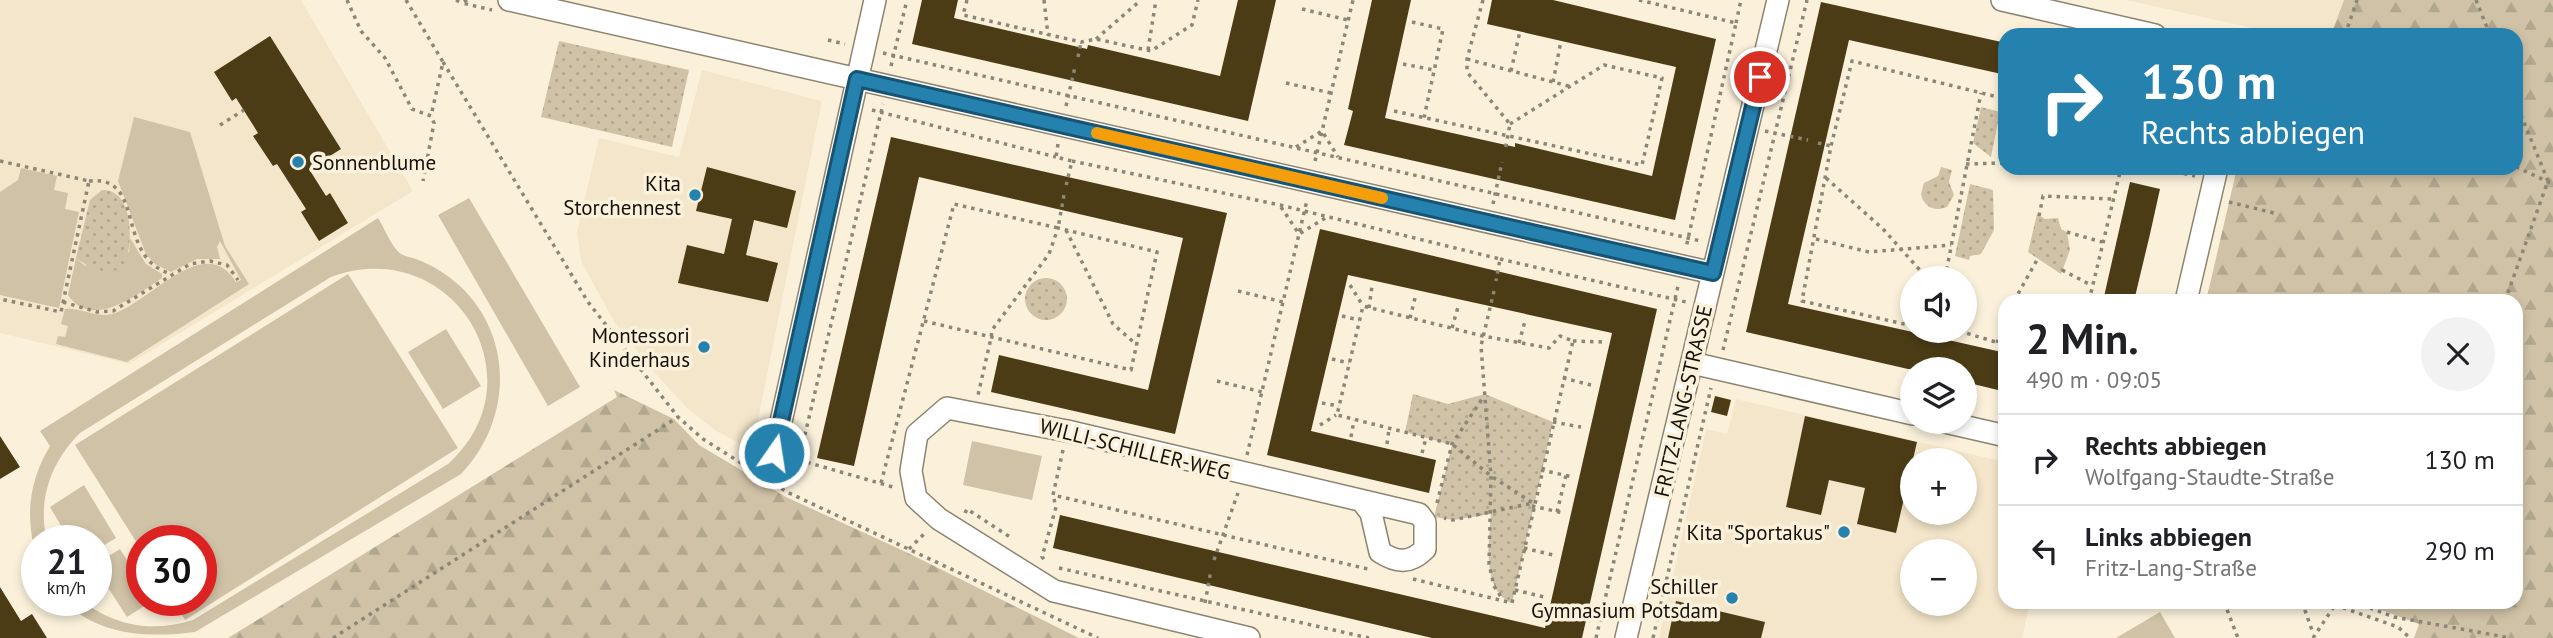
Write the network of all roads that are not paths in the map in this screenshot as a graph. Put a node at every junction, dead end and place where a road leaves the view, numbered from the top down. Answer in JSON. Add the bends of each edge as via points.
{"nodes":[{"id":1,"x":509,"y":0,"type":"edge"},
{"id":2,"x":875,"y":0,"type":"edge"},
{"id":3,"x":1778,"y":0,"type":"edge"},
{"id":4,"x":2002,"y":0,"type":"edge"},
{"id":5,"x":2124,"y":28,"type":"edge"},
{"id":6,"x":857,"y":79,"type":"junction"},
{"id":7,"x":2214,"y":182,"type":"edge"},
{"id":8,"x":1713,"y":273,"type":"junction"},
{"id":9,"x":2188,"y":294,"type":"edge"},
{"id":10,"x":1692,"y":363,"type":"junction"},
{"id":11,"x":1900,"y":411,"type":"edge"},
{"id":12,"x":1977,"y":429,"type":"edge"},
{"id":13,"x":1998,"y":434,"type":"edge"},
{"id":14,"x":774,"y":453,"type":"road end"},
{"id":15,"x":1362,"y":501,"type":"junction"},
{"id":16,"x":1249,"y":638,"type":"edge"},
{"id":17,"x":1626,"y":638,"type":"edge"}],
"edges":[{"from":1,"to":6,"type":"street"},
{"from":2,"to":6,"type":"street"},
{"from":3,"to":8,"type":"street","name":"FRITZ-LANG-STRASSE"},
{"from":4,"to":5,"type":"street"},
{"from":6,"to":8,"type":"street"},
{"from":6,"to":14,"type":"street"},
{"from":7,"to":9,"type":"street"},
{"from":8,"to":10,"type":"street","name":"FRITZ-LANG-STRASSE"},
{"from":10,"to":11,"type":"street"},
{"from":10,"to":17,"type":"street","name":"FRITZ-LANG-STRASSE"},
{"from":12,"to":13,"type":"street"},
{"from":15,"to":15,"type":"street","name":"WILLI-SCHILLER-WEG","via":[[1376,526],[1380,552],[1393,568],[1425,549],[1426,515]]},
{"from":15,"to":16,"type":"street","name":"WILLI-SCHILLER-WEG","via":[[975,411],[947,408],[917,434],[911,471],[916,498],[939,519],[1054,592]]}]}
